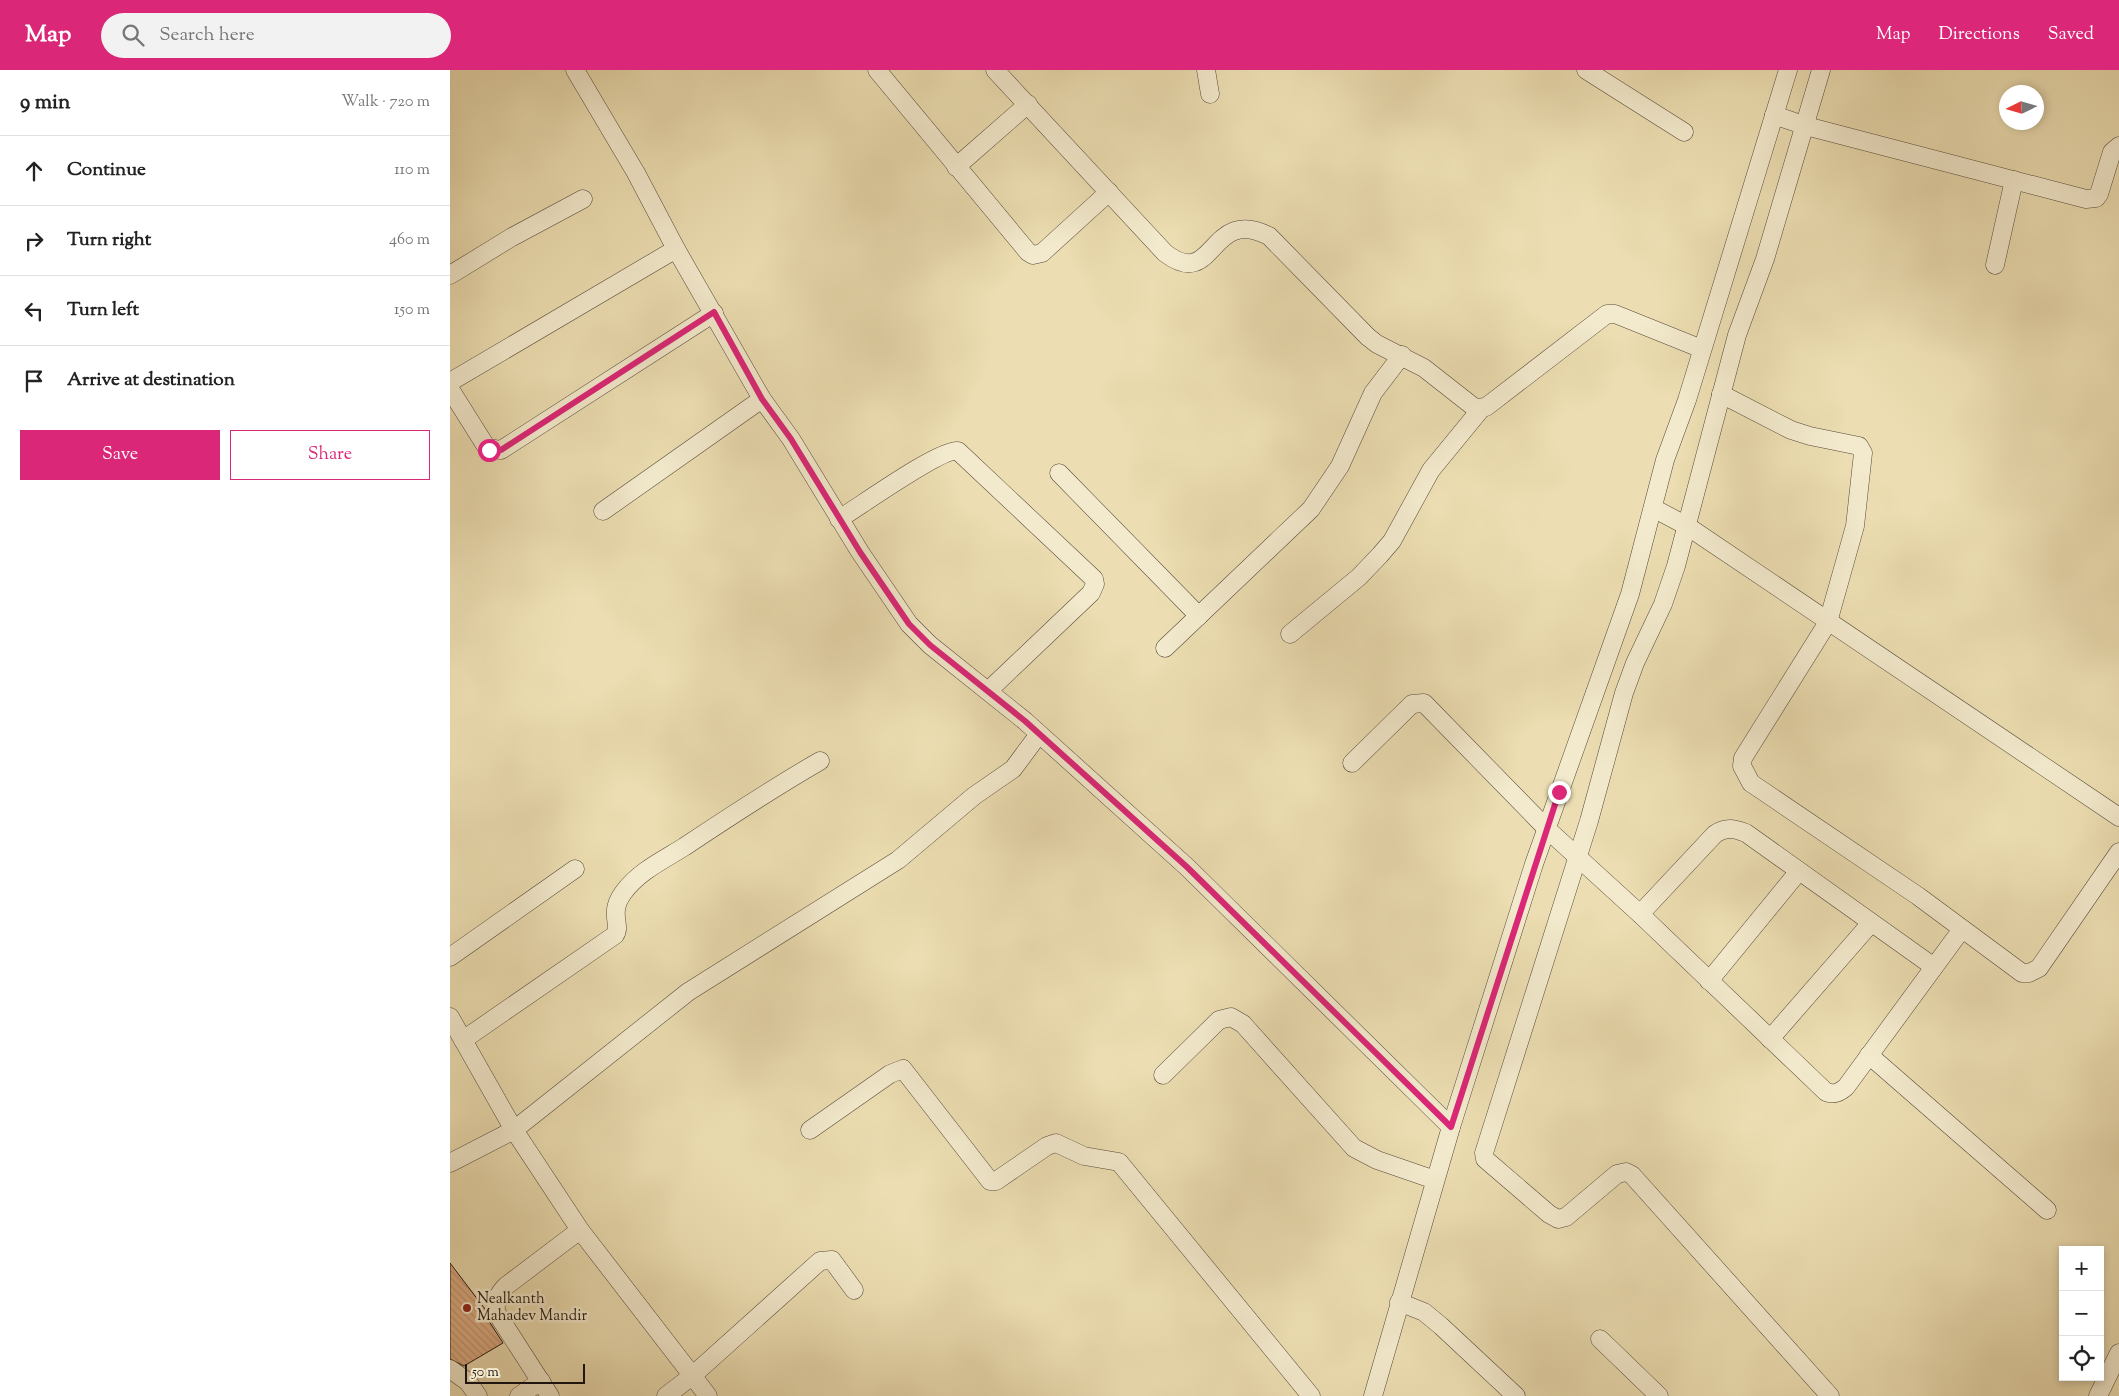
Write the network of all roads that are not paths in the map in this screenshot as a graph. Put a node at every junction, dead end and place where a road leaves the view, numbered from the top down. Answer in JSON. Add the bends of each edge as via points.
{"nodes":[{"id":1,"x":575,"y":70,"type":"edge"},
{"id":2,"x":877,"y":70,"type":"edge"},
{"id":3,"x":995,"y":70,"type":"edge"},
{"id":4,"x":1206,"y":70,"type":"edge"},
{"id":5,"x":1586,"y":70,"type":"edge"},
{"id":6,"x":1788,"y":70,"type":"edge"},
{"id":7,"x":1821,"y":70,"type":"edge"},
{"id":8,"x":1210,"y":94,"type":"dead end"},
{"id":9,"x":1028,"y":104,"type":"junction"},
{"id":10,"x":1791,"y":121,"type":"junction"},
{"id":11,"x":1684,"y":132,"type":"dead end"},
{"id":12,"x":2119,"y":146,"type":"edge"},
{"id":13,"x":956,"y":166,"type":"junction"},
{"id":14,"x":2014,"y":180,"type":"junction"},
{"id":15,"x":1109,"y":192,"type":"junction"},
{"id":16,"x":582,"y":199,"type":"dead end"},
{"id":17,"x":676,"y":249,"type":"junction"},
{"id":18,"x":1995,"y":265,"type":"dead end"},
{"id":19,"x":450,"y":275,"type":"edge"},
{"id":20,"x":714,"y":312,"type":"junction"},
{"id":21,"x":1702,"y":349,"type":"junction"},
{"id":22,"x":1402,"y":355,"type":"junction"},
{"id":23,"x":450,"y":382,"type":"edge"},
{"id":24,"x":450,"y":389,"type":"edge"},
{"id":25,"x":1721,"y":394,"type":"junction"},
{"id":26,"x":762,"y":399,"type":"junction"},
{"id":27,"x":1481,"y":409,"type":"junction"},
{"id":28,"x":1059,"y":473,"type":"dead end"},
{"id":29,"x":603,"y":511,"type":"dead end"},
{"id":30,"x":1671,"y":517,"type":"junction"},
{"id":31,"x":839,"y":519,"type":"junction"},
{"id":32,"x":1199,"y":616,"type":"junction"},
{"id":33,"x":1828,"y":622,"type":"junction"},
{"id":34,"x":1290,"y":634,"type":"dead end"},
{"id":35,"x":1165,"y":648,"type":"dead end"},
{"id":36,"x":988,"y":691,"type":"junction"},
{"id":37,"x":1039,"y":734,"type":"junction"},
{"id":38,"x":820,"y":761,"type":"dead end"},
{"id":39,"x":1352,"y":763,"type":"dead end"},
{"id":40,"x":2119,"y":816,"type":"edge"},
{"id":41,"x":1564,"y":844,"type":"junction"},
{"id":42,"x":2119,"y":852,"type":"edge"},
{"id":43,"x":576,"y":870,"type":"dead end"},
{"id":44,"x":1798,"y":871,"type":"junction"},
{"id":45,"x":1640,"y":914,"type":"junction"},
{"id":46,"x":1871,"y":922,"type":"junction"},
{"id":47,"x":1962,"y":929,"type":"junction"},
{"id":48,"x":450,"y":957,"type":"edge"},
{"id":49,"x":1934,"y":968,"type":"junction"},
{"id":50,"x":1709,"y":981,"type":"junction"},
{"id":51,"x":450,"y":1016,"type":"edge"},
{"id":52,"x":1770,"y":1039,"type":"junction"},
{"id":53,"x":463,"y":1040,"type":"junction"},
{"id":54,"x":1869,"y":1055,"type":"junction"},
{"id":55,"x":1163,"y":1075,"type":"dead end"},
{"id":56,"x":1451,"y":1127,"type":"junction"},
{"id":57,"x":514,"y":1130,"type":"junction"},
{"id":58,"x":810,"y":1130,"type":"dead end"},
{"id":59,"x":450,"y":1163,"type":"edge"},
{"id":60,"x":1436,"y":1180,"type":"junction"},
{"id":61,"x":2047,"y":1210,"type":"dead end"},
{"id":62,"x":580,"y":1230,"type":"junction"},
{"id":63,"x":854,"y":1290,"type":"dead end"},
{"id":64,"x":1411,"y":1307,"type":"junction"},
{"id":65,"x":1600,"y":1339,"type":"dead end"},
{"id":66,"x":2119,"y":1352,"type":"edge"},
{"id":67,"x":450,"y":1369,"type":"edge"},
{"id":68,"x":692,"y":1376,"type":"junction"},
{"id":69,"x":545,"y":1389,"type":"edge"},
{"id":70,"x":478,"y":1396,"type":"edge"},
{"id":71,"x":519,"y":1396,"type":"edge"},
{"id":72,"x":666,"y":1396,"type":"edge"},
{"id":73,"x":708,"y":1396,"type":"edge"},
{"id":74,"x":1311,"y":1396,"type":"edge"},
{"id":75,"x":1373,"y":1396,"type":"edge"},
{"id":76,"x":1516,"y":1396,"type":"edge"},
{"id":77,"x":1659,"y":1396,"type":"edge"},
{"id":78,"x":1830,"y":1396,"type":"edge"},
{"id":79,"x":2098,"y":1396,"type":"edge"}],
"edges":[{"from":1,"to":17,"type":"street","via":[[636,172]]},
{"from":2,"to":13,"type":"street"},
{"from":3,"to":9,"type":"street"},
{"from":4,"to":8,"type":"street"},
{"from":5,"to":11,"type":"street"},
{"from":6,"to":10,"type":"street"},
{"from":7,"to":10,"type":"street"},
{"from":9,"to":13,"type":"street"},
{"from":9,"to":15,"type":"street"},
{"from":10,"to":14,"type":"street"},
{"from":10,"to":21,"type":"street"},
{"from":10,"to":25,"type":"street","via":[[1765,259],[1737,335]]},
{"from":12,"to":14,"type":"street","via":[[2112,152],[2096,198],[2086,199]]},
{"from":13,"to":15,"type":"street","via":[[1033,255],[1042,253]]},
{"from":14,"to":18,"type":"street"},
{"from":15,"to":22,"type":"street","via":[[1178,263],[1198,262],[1232,231],[1255,229],[1269,236],[1368,338]]},
{"from":16,"to":19,"type":"street"},
{"from":17,"to":20,"type":"street"},
{"from":17,"to":23,"type":"street"},
{"from":20,"to":24,"type":"street","via":[[501,450],[487,448]]},
{"from":20,"to":26,"type":"street"},
{"from":21,"to":27,"type":"street","via":[[1607,314]]},
{"from":21,"to":30,"type":"street","via":[[1665,460]]},
{"from":22,"to":27,"type":"street","via":[[1424,368],[1471,406]]},
{"from":22,"to":32,"type":"street","via":[[1373,393],[1340,466],[1311,509]]},
{"from":25,"to":30,"type":"street"},
{"from":25,"to":33,"type":"street","via":[[1791,430],[1862,449],[1855,526]]},
{"from":26,"to":29,"type":"street"},
{"from":26,"to":31,"type":"street","via":[[791,439]]},
{"from":27,"to":34,"type":"street","via":[[1431,470],[1404,520],[1380,555],[1359,577]]},
{"from":28,"to":32,"type":"street"},
{"from":30,"to":33,"type":"street"},
{"from":30,"to":41,"type":"street","via":[[1622,620],[1586,713]]},
{"from":30,"to":41,"type":"street","via":[[1663,604],[1624,693],[1589,821]]},
{"from":31,"to":36,"type":"street","via":[[909,624]]},
{"from":31,"to":36,"type":"street","via":[[924,465],[951,450],[958,451],[1094,579],[1091,593]]},
{"from":32,"to":35,"type":"street"},
{"from":33,"to":40,"type":"street"},
{"from":33,"to":47,"type":"street","via":[[1743,758],[1745,775],[1750,783]]},
{"from":36,"to":37,"type":"street"},
{"from":37,"to":56,"type":"street","via":[[1187,867]]},
{"from":37,"to":57,"type":"street","via":[[1013,770],[974,796],[903,856],[688,992]]},
{"from":38,"to":53,"type":"street","via":[[636,878],[616,904],[614,912],[618,930],[615,935]]},
{"from":39,"to":41,"type":"street","via":[[1412,704],[1424,703]]},
{"from":41,"to":45,"type":"street"},
{"from":41,"to":56,"type":"street","via":[[1534,864]]},
{"from":41,"to":78,"type":"street","via":[[1521,1040],[1484,1156],[1558,1219],[1566,1217],[1617,1174],[1626,1172],[1632,1175]]},
{"from":42,"to":47,"type":"street","via":[[2038,968],[2029,973],[2016,970]]},
{"from":43,"to":48,"type":"street"},
{"from":44,"to":45,"type":"street","via":[[1746,833],[1726,828],[1714,834]]},
{"from":44,"to":46,"type":"street"},
{"from":44,"to":50,"type":"street"},
{"from":45,"to":50,"type":"street"},
{"from":46,"to":49,"type":"street"},
{"from":46,"to":52,"type":"street"},
{"from":47,"to":49,"type":"street"},
{"from":49,"to":54,"type":"street"},
{"from":50,"to":52,"type":"street"},
{"from":51,"to":53,"type":"street"},
{"from":52,"to":54,"type":"street","via":[[1831,1094],[1846,1087]]},
{"from":53,"to":57,"type":"street"},
{"from":54,"to":61,"type":"street"},
{"from":55,"to":60,"type":"street","via":[[1219,1020],[1231,1017],[1243,1024],[1354,1148],[1377,1160]]},
{"from":56,"to":60,"type":"street"},
{"from":57,"to":59,"type":"street"},
{"from":57,"to":62,"type":"street"},
{"from":58,"to":74,"type":"street","via":[[902,1069],[990,1181],[996,1181],[1053,1143],[1060,1143],[1084,1156],[1119,1162]]},
{"from":60,"to":64,"type":"street"},
{"from":62,"to":68,"type":"street"},
{"from":62,"to":69,"type":"street","via":[[498,1294],[496,1312]]},
{"from":63,"to":68,"type":"street","via":[[832,1260],[820,1261]]},
{"from":64,"to":75,"type":"street"},
{"from":64,"to":76,"type":"street","via":[[1442,1326]]},
{"from":65,"to":77,"type":"street"},
{"from":66,"to":79,"type":"street"},
{"from":67,"to":70,"type":"street","via":[[468,1382]]},
{"from":68,"to":72,"type":"street"},
{"from":68,"to":73,"type":"street"},
{"from":69,"to":71,"type":"street"}]}
